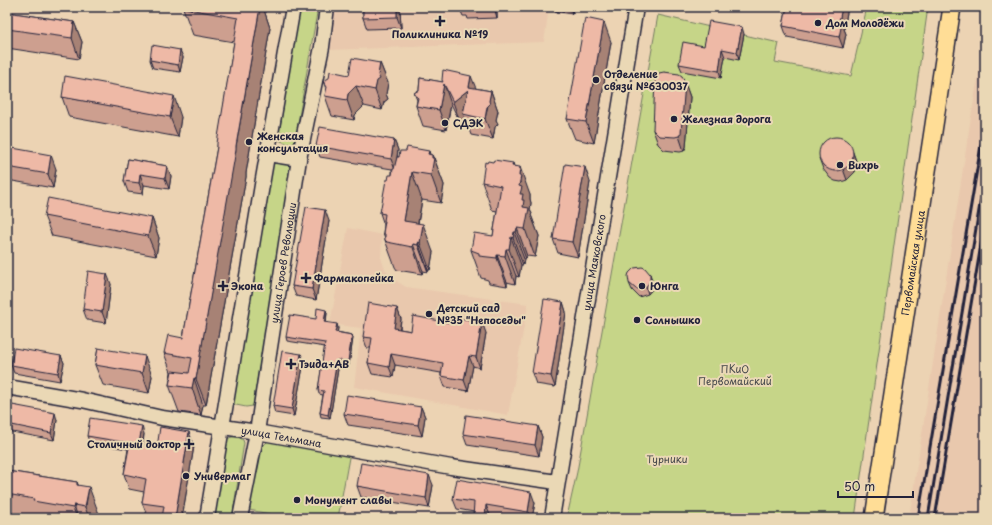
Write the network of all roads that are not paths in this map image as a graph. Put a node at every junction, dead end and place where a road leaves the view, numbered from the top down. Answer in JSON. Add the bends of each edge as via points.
{"nodes":[{"id":1,"x":293,"y":7,"type":"edge"},
{"id":2,"x":328,"y":7,"type":"edge"},
{"id":3,"x":636,"y":7,"type":"edge"},
{"id":4,"x":952,"y":7,"type":"edge"},
{"id":5,"x":268,"y":154,"type":"junction"},
{"id":6,"x":299,"y":159,"type":"junction"},
{"id":7,"x":7,"y":387,"type":"edge"},
{"id":8,"x":223,"y":427,"type":"junction"},
{"id":9,"x":257,"y":432,"type":"junction"},
{"id":10,"x":557,"y":482,"type":"junction"},
{"id":11,"x":207,"y":518,"type":"edge"},
{"id":12,"x":240,"y":518,"type":"edge"},
{"id":13,"x":552,"y":518,"type":"edge"},
{"id":14,"x":874,"y":518,"type":"edge"}],
"edges":[{"from":1,"to":5,"type":"street"},
{"from":2,"to":6,"type":"street","name":"улица Героев Революции"},
{"from":3,"to":10,"type":"street","name":"улица Маяковского"},
{"from":4,"to":14,"type":"main road","name":"Первомайская улица"},
{"from":5,"to":6,"type":"street"},
{"from":5,"to":8,"type":"street"},
{"from":6,"to":9,"type":"street","name":"улица Героев Революции"},
{"from":7,"to":8,"type":"street","name":"улица Тельмана","via":[[162,418]]},
{"from":8,"to":9,"type":"street","name":"улица Тельмана"},
{"from":8,"to":11,"type":"street"},
{"from":9,"to":10,"type":"street","name":"улица Тельмана","via":[[451,467]]},
{"from":9,"to":12,"type":"street","name":"улица Героев Революции"},
{"from":10,"to":13,"type":"street","name":"улица Маяковского"}]}
